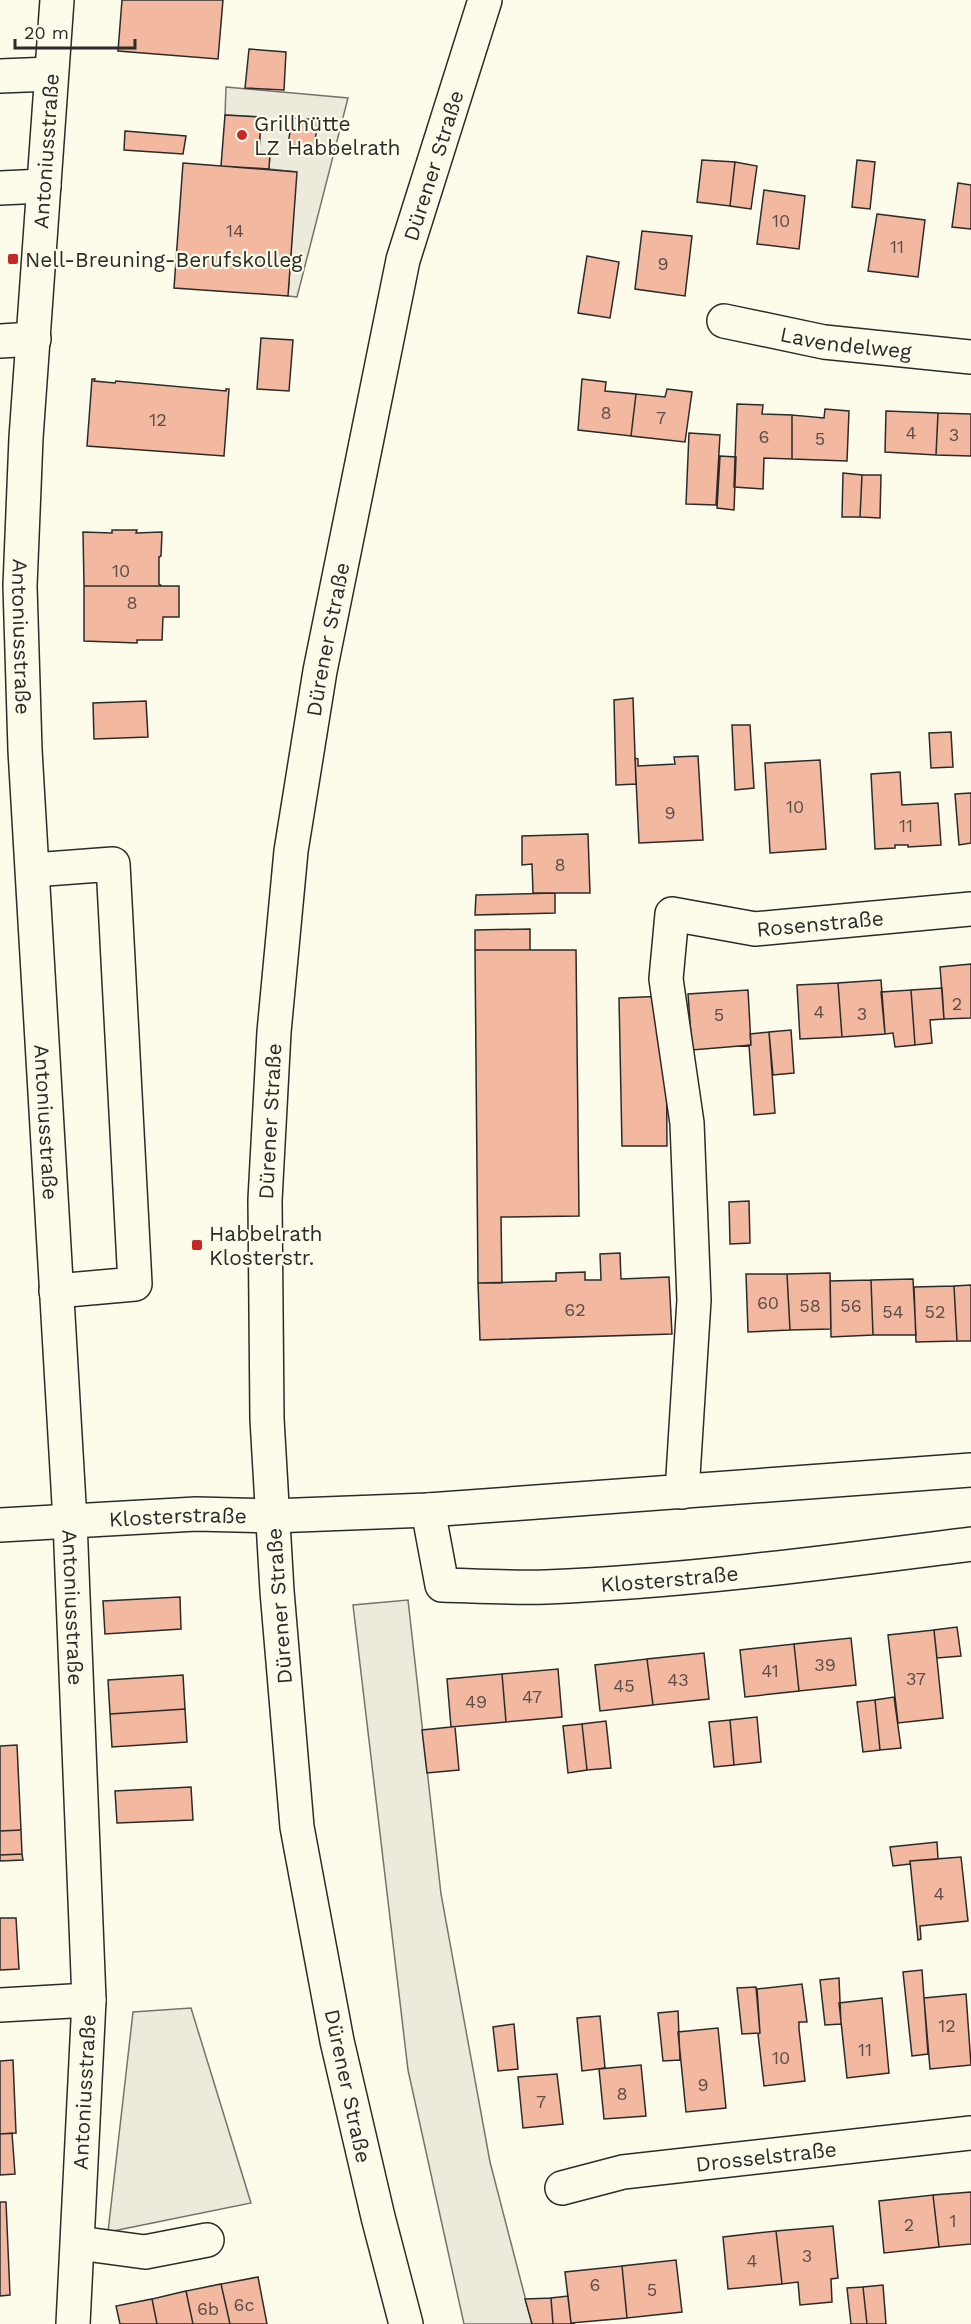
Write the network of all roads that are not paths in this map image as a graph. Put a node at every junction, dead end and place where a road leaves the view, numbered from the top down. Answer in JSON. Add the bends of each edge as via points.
{"nodes":[{"id":1,"x":57,"y":0,"type":"edge"},
{"id":2,"x":485,"y":0,"type":"edge"},
{"id":3,"x":51,"y":74,"type":"junction"},
{"id":4,"x":0,"y":76,"type":"edge"},
{"id":5,"x":44,"y":186,"type":"junction"},
{"id":6,"x":0,"y":188,"type":"edge"},
{"id":7,"x":724,"y":321,"type":"dead end"},
{"id":8,"x":34,"y":339,"type":"junction"},
{"id":9,"x":0,"y":341,"type":"edge"},
{"id":10,"x":971,"y":357,"type":"edge"},
{"id":11,"x":13,"y":438,"type":"edge"},
{"id":12,"x":11,"y":535,"type":"edge"},
{"id":13,"x":33,"y":870,"type":"junction"},
{"id":14,"x":971,"y":909,"type":"edge"},
{"id":15,"x":56,"y":1291,"type":"junction"},
{"id":16,"x":971,"y":1470,"type":"edge"},
{"id":17,"x":682,"y":1492,"type":"junction"},
{"id":18,"x":428,"y":1510,"type":"junction"},
{"id":19,"x":272,"y":1516,"type":"junction"},
{"id":20,"x":69,"y":1521,"type":"junction"},
{"id":21,"x":0,"y":1526,"type":"edge"},
{"id":22,"x":971,"y":1544,"type":"edge"},
{"id":23,"x":89,"y":2000,"type":"junction"},
{"id":24,"x":0,"y":2005,"type":"edge"},
{"id":25,"x":971,"y":2133,"type":"edge"},
{"id":26,"x":562,"y":2188,"type":"dead end"},
{"id":27,"x":207,"y":2240,"type":"dead end"},
{"id":28,"x":78,"y":2243,"type":"junction"},
{"id":29,"x":73,"y":2324,"type":"edge"},
{"id":30,"x":405,"y":2324,"type":"edge"}],
"edges":[{"from":1,"to":3,"type":"street","name":"Antoniusstraße"},
{"from":2,"to":19,"type":"street","name":"Dürener Straße","via":[[404,260],[320,671],[291,851],[274,1032],[265,1200]]},
{"from":3,"to":4,"type":"street"},
{"from":3,"to":5,"type":"street","name":"Antoniusstraße"},
{"from":5,"to":6,"type":"street"},
{"from":5,"to":8,"type":"street","name":"Antoniusstraße"},
{"from":7,"to":10,"type":"street","name":"Lavendelweg","via":[[824,342]]},
{"from":8,"to":9,"type":"street"},
{"from":8,"to":11,"type":"street","name":"Antoniusstraße"},
{"from":11,"to":12,"type":"street","name":"Antoniusstraße"},
{"from":12,"to":13,"type":"street","name":"Antoniusstraße","via":[[20,586]]},
{"from":13,"to":15,"type":"street","name":"Antoniusstraße"},
{"from":13,"to":15,"type":"street","via":[[112,864],[113,876],[135,1284]]},
{"from":14,"to":17,"type":"street","name":"Rosenstraße","via":[[755,929],[672,914],[666,980],[687,1123],[694,1300]]},
{"from":15,"to":20,"type":"street","name":"Antoniusstraße"},
{"from":16,"to":17,"type":"street","name":"Klosterstraße"},
{"from":17,"to":18,"type":"street","name":"Klosterstraße"},
{"from":18,"to":19,"type":"street","name":"Klosterstraße"},
{"from":18,"to":22,"type":"street","name":"Klosterstraße","via":[[442,1585],[544,1587],[672,1578]]},
{"from":19,"to":20,"type":"street","name":"Klosterstraße","via":[[196,1514]]},
{"from":19,"to":30,"type":"street","name":"Dürener Straße","via":[[297,1827],[337,2041]]},
{"from":20,"to":21,"type":"street","name":"Klosterstraße"},
{"from":20,"to":23,"type":"street","name":"Antoniusstraße"},
{"from":23,"to":24,"type":"street"},
{"from":23,"to":28,"type":"street","name":"Antoniusstraße"},
{"from":25,"to":26,"type":"street","name":"Drosselstraße","via":[[623,2172]]},
{"from":27,"to":28,"type":"street","via":[[145,2252]]},
{"from":28,"to":29,"type":"street","name":"Antoniusstraße"}]}
